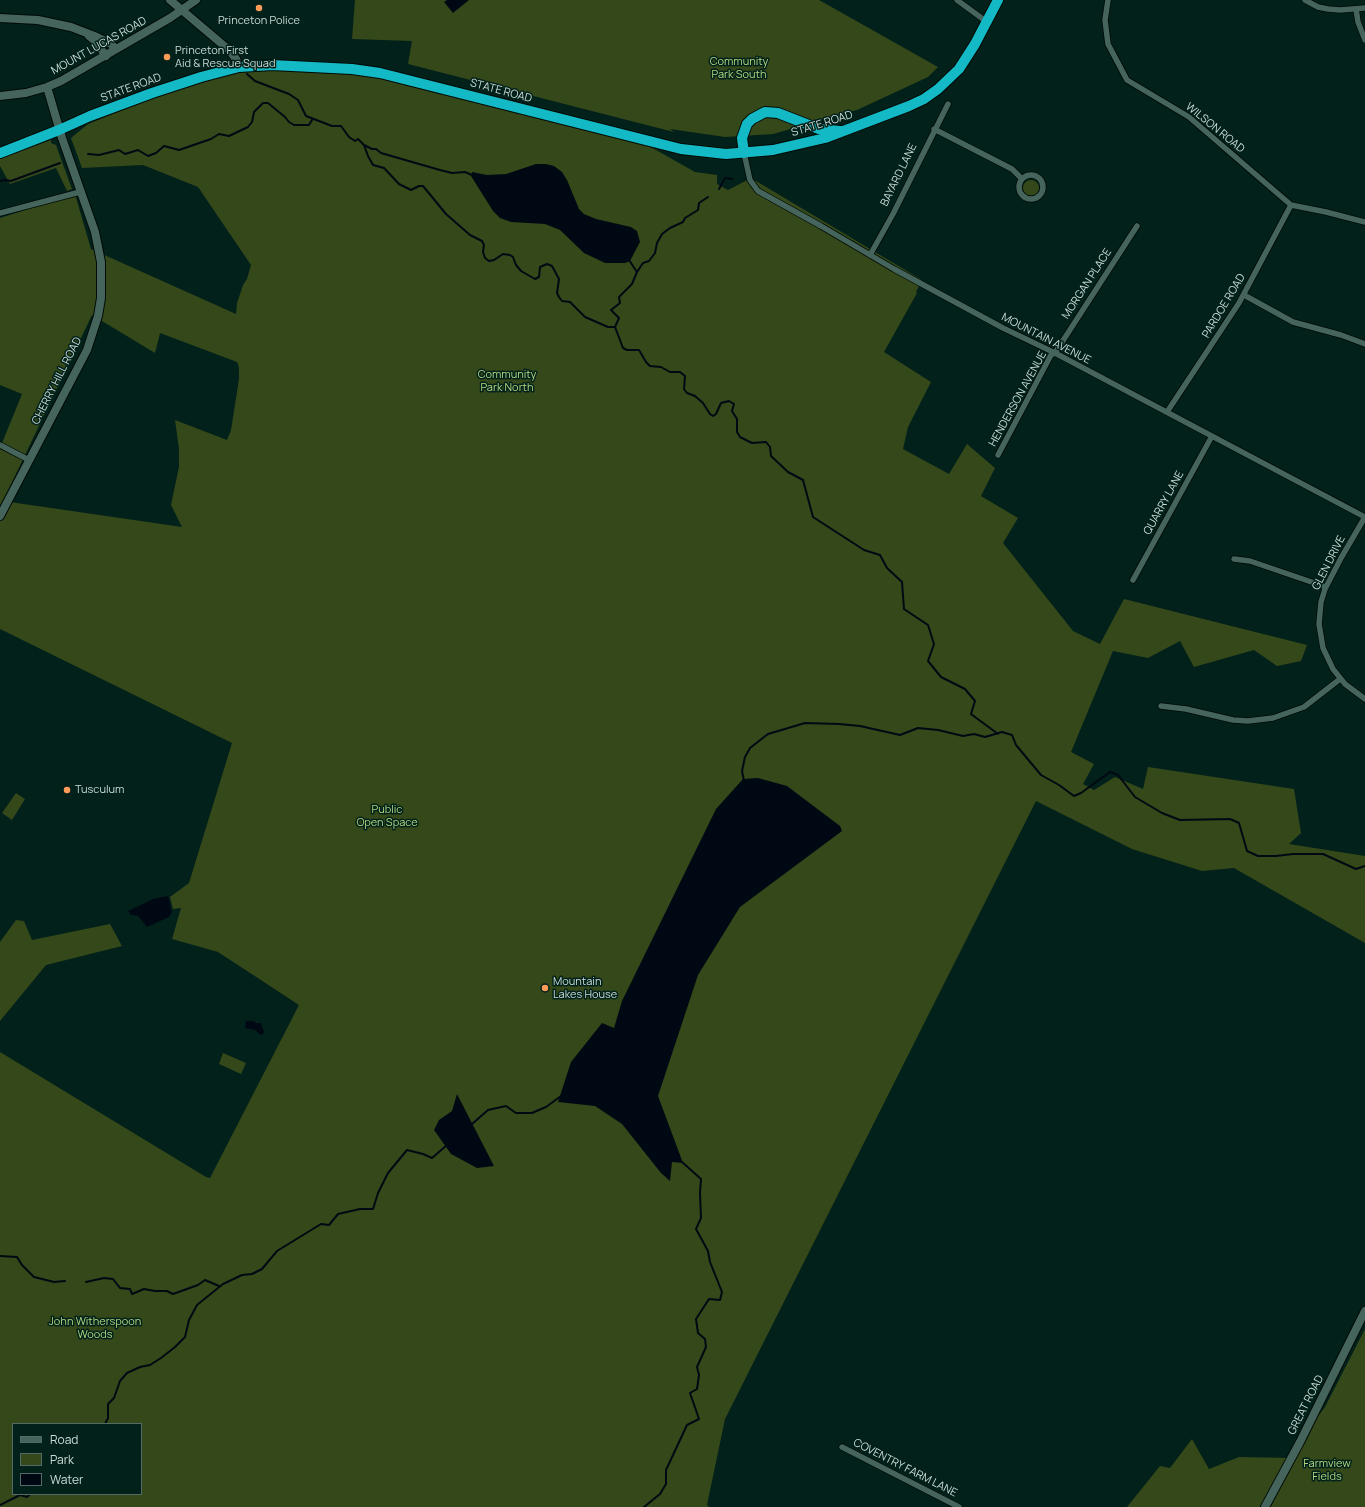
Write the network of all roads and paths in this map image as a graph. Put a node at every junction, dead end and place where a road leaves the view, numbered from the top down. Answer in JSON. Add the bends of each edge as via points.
{"nodes":[{"id":1,"x":170,"y":0,"type":"edge"},
{"id":2,"x":196,"y":0,"type":"edge"},
{"id":3,"x":956,"y":0,"type":"edge"},
{"id":4,"x":998,"y":0,"type":"edge"},
{"id":5,"x":1108,"y":0,"type":"edge"},
{"id":6,"x":1305,"y":0,"type":"edge"},
{"id":7,"x":1365,"y":8,"type":"edge"},
{"id":8,"x":1356,"y":9,"type":"junction"},
{"id":9,"x":182,"y":10,"type":"junction"},
{"id":10,"x":0,"y":18,"type":"edge"},
{"id":11,"x":987,"y":22,"type":"junction"},
{"id":12,"x":87,"y":34,"type":"junction"},
{"id":13,"x":1365,"y":40,"type":"edge"},
{"id":14,"x":116,"y":50,"type":"junction"},
{"id":15,"x":106,"y":56,"type":"junction"},
{"id":16,"x":239,"y":67,"type":"junction"},
{"id":17,"x":47,"y":87,"type":"junction"},
{"id":18,"x":0,"y":96,"type":"edge"},
{"id":19,"x":948,"y":104,"type":"dead end"},
{"id":20,"x":853,"y":128,"type":"junction"},
{"id":21,"x":934,"y":129,"type":"junction"},
{"id":22,"x":59,"y":130,"type":"junction"},
{"id":23,"x":0,"y":153,"type":"edge"},
{"id":24,"x":744,"y":153,"type":"junction"},
{"id":25,"x":1022,"y":179,"type":"junction"},
{"id":26,"x":80,"y":192,"type":"junction"},
{"id":27,"x":1291,"y":205,"type":"junction"},
{"id":28,"x":0,"y":213,"type":"edge"},
{"id":29,"x":1365,"y":222,"type":"edge"},
{"id":30,"x":1137,"y":226,"type":"dead end"},
{"id":31,"x":870,"y":255,"type":"junction"},
{"id":32,"x":1244,"y":296,"type":"junction"},
{"id":33,"x":1365,"y":344,"type":"edge"},
{"id":34,"x":1055,"y":353,"type":"junction"},
{"id":35,"x":1167,"y":412,"type":"junction"},
{"id":36,"x":1212,"y":436,"type":"junction"},
{"id":37,"x":0,"y":445,"type":"edge"},
{"id":38,"x":998,"y":456,"type":"dead end"},
{"id":39,"x":29,"y":460,"type":"junction"},
{"id":40,"x":0,"y":516,"type":"edge"},
{"id":41,"x":1365,"y":517,"type":"edge"},
{"id":42,"x":1234,"y":559,"type":"dead end"},
{"id":43,"x":1133,"y":580,"type":"dead end"},
{"id":44,"x":1326,"y":587,"type":"junction"},
{"id":45,"x":1340,"y":679,"type":"junction"},
{"id":46,"x":1365,"y":699,"type":"edge"},
{"id":47,"x":1161,"y":706,"type":"dead end"},
{"id":48,"x":1365,"y":1311,"type":"edge"},
{"id":49,"x":842,"y":1447,"type":"dead end"},
{"id":50,"x":959,"y":1507,"type":"edge"},
{"id":51,"x":1265,"y":1507,"type":"edge"}],
"edges":[{"from":1,"to":9,"type":"street"},
{"from":2,"to":9,"type":"street","name":"MOUNT LUCAS ROAD"},
{"from":3,"to":11,"type":"street"},
{"from":4,"to":11,"type":"highway"},
{"from":5,"to":27,"type":"street","name":"WILSON ROAD","via":[[1105,20],[1108,44],[1128,80],[1189,117]]},
{"from":6,"to":8,"type":"street","via":[[1328,9]]},
{"from":7,"to":8,"type":"street"},
{"from":8,"to":13,"type":"street"},
{"from":9,"to":14,"type":"street","name":"MOUNT LUCAS ROAD"},
{"from":9,"to":16,"type":"street","via":[[229,50]]},
{"from":10,"to":12,"type":"street","via":[[49,22]]},
{"from":11,"to":20,"type":"highway","name":"STATE ROAD","via":[[959,68],[929,95],[909,106]]},
{"from":12,"to":14,"type":"street","via":[[106,41]]},
{"from":12,"to":15,"type":"street"},
{"from":14,"to":15,"type":"street","name":"MOUNT LUCAS ROAD"},
{"from":15,"to":17,"type":"street","name":"MOUNT LUCAS ROAD"},
{"from":16,"to":22,"type":"highway","name":"STATE ROAD","via":[[152,93]]},
{"from":16,"to":24,"type":"highway","name":"STATE ROAD","via":[[301,65],[380,72],[681,149]]},
{"from":17,"to":18,"type":"street","name":"MOUNT LUCAS ROAD"},
{"from":17,"to":22,"type":"street","name":"CHERRY HILL ROAD"},
{"from":19,"to":21,"type":"street","name":"BAYARD LANE"},
{"from":20,"to":24,"type":"highway","name":"STATE ROAD","via":[[799,145]]},
{"from":20,"to":24,"type":"highway","via":[[830,131],[778,113],[765,112],[752,119],[743,131]]},
{"from":21,"to":25,"type":"street","via":[[1012,169]]},
{"from":21,"to":31,"type":"street","name":"BAYARD LANE"},
{"from":22,"to":23,"type":"highway","name":"STATE ROAD"},
{"from":22,"to":26,"type":"street","name":"CHERRY HILL ROAD"},
{"from":24,"to":31,"type":"street","name":"MOUNTAIN AVENUE","via":[[750,180],[758,191]]},
{"from":25,"to":25,"type":"street","via":[[1019,185],[1022,196],[1036,198],[1042,193],[1042,184],[1038,178],[1030,176]]},
{"from":26,"to":28,"type":"street"},
{"from":26,"to":39,"type":"street","name":"CHERRY HILL ROAD","via":[[95,232],[101,262],[102,286],[98,316],[87,350]]},
{"from":27,"to":29,"type":"street","name":"WILSON ROAD"},
{"from":27,"to":32,"type":"street","name":"PARDOE ROAD"},
{"from":30,"to":34,"type":"street","name":"MORGAN PLACE"},
{"from":31,"to":34,"type":"street","name":"MOUNTAIN AVENUE","via":[[1003,328]]},
{"from":32,"to":33,"type":"street","via":[[1293,322]]},
{"from":32,"to":35,"type":"street","name":"PARDOE ROAD"},
{"from":34,"to":35,"type":"street","name":"MOUNTAIN AVENUE"},
{"from":34,"to":38,"type":"street","name":"HENDERSON AVENUE","via":[[1051,355]]},
{"from":35,"to":36,"type":"street","name":"MOUNTAIN AVENUE"},
{"from":36,"to":41,"type":"street","name":"MOUNTAIN AVENUE"},
{"from":36,"to":43,"type":"street","name":"QUARRY LANE"},
{"from":37,"to":39,"type":"street"},
{"from":39,"to":40,"type":"street","name":"CHERRY HILL ROAD"},
{"from":41,"to":44,"type":"street","name":"GLEN DRIVE"},
{"from":42,"to":44,"type":"street","via":[[1250,561]]},
{"from":44,"to":45,"type":"street","name":"GLEN DRIVE","via":[[1319,614],[1320,636],[1326,658]]},
{"from":45,"to":46,"type":"street","name":"GLEN DRIVE"},
{"from":45,"to":47,"type":"street","via":[[1304,707],[1273,718],[1233,720]]},
{"from":48,"to":51,"type":"street","name":"GREAT ROAD"},
{"from":49,"to":50,"type":"street","name":"COVENTRY FARM LANE"}]}
